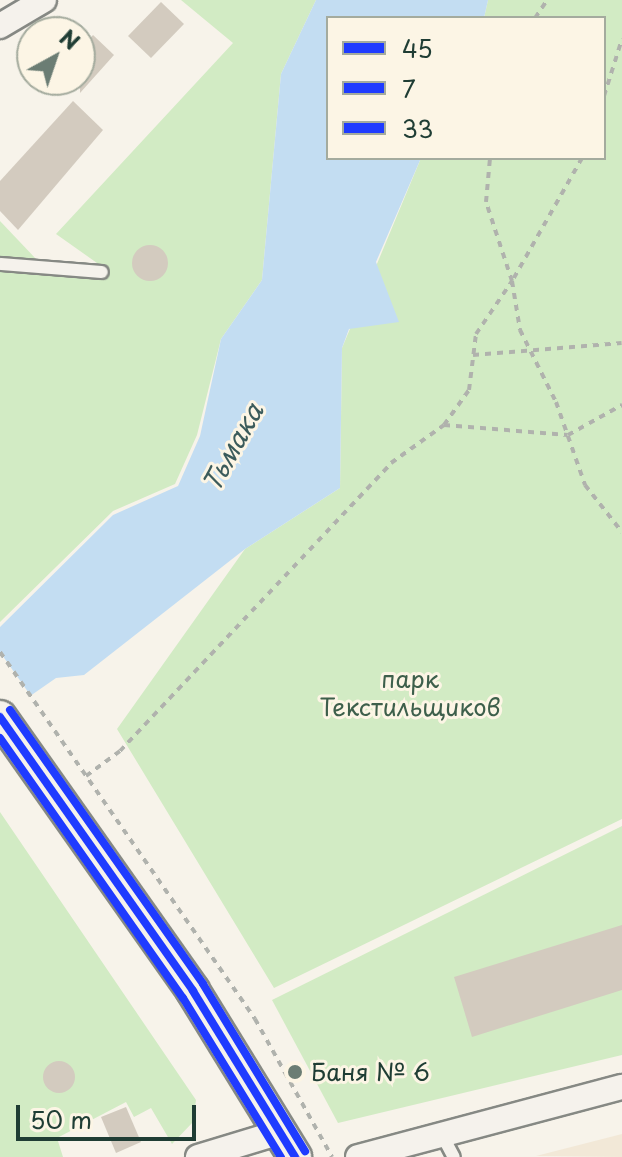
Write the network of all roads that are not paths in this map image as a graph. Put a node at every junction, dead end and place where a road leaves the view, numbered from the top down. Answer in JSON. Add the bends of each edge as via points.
{"nodes":[{"id":1,"x":44,"y":0,"type":"edge"},
{"id":2,"x":9,"y":23,"type":"edge"},
{"id":3,"x":0,"y":47,"type":"edge"},
{"id":4,"x":0,"y":264,"type":"edge"},
{"id":5,"x":102,"y":272,"type":"dead end"},
{"id":6,"x":0,"y":717,"type":"edge"},
{"id":7,"x":622,"y":1087,"type":"edge"},
{"id":8,"x":441,"y":1133,"type":"junction"},
{"id":9,"x":288,"y":1145,"type":"edge"},
{"id":10,"x":198,"y":1157,"type":"edge"},
{"id":11,"x":358,"y":1157,"type":"edge"},
{"id":12,"x":454,"y":1157,"type":"edge"}],
"edges":[{"from":1,"to":2,"type":"street"},
{"from":2,"to":3,"type":"street"},
{"from":4,"to":5,"type":"lane"},
{"from":6,"to":9,"type":"main road","via":[[193,991]]},
{"from":7,"to":8,"type":"street"},
{"from":8,"to":11,"type":"street"},
{"from":8,"to":12,"type":"lane"},
{"from":9,"to":10,"type":"street"}]}
